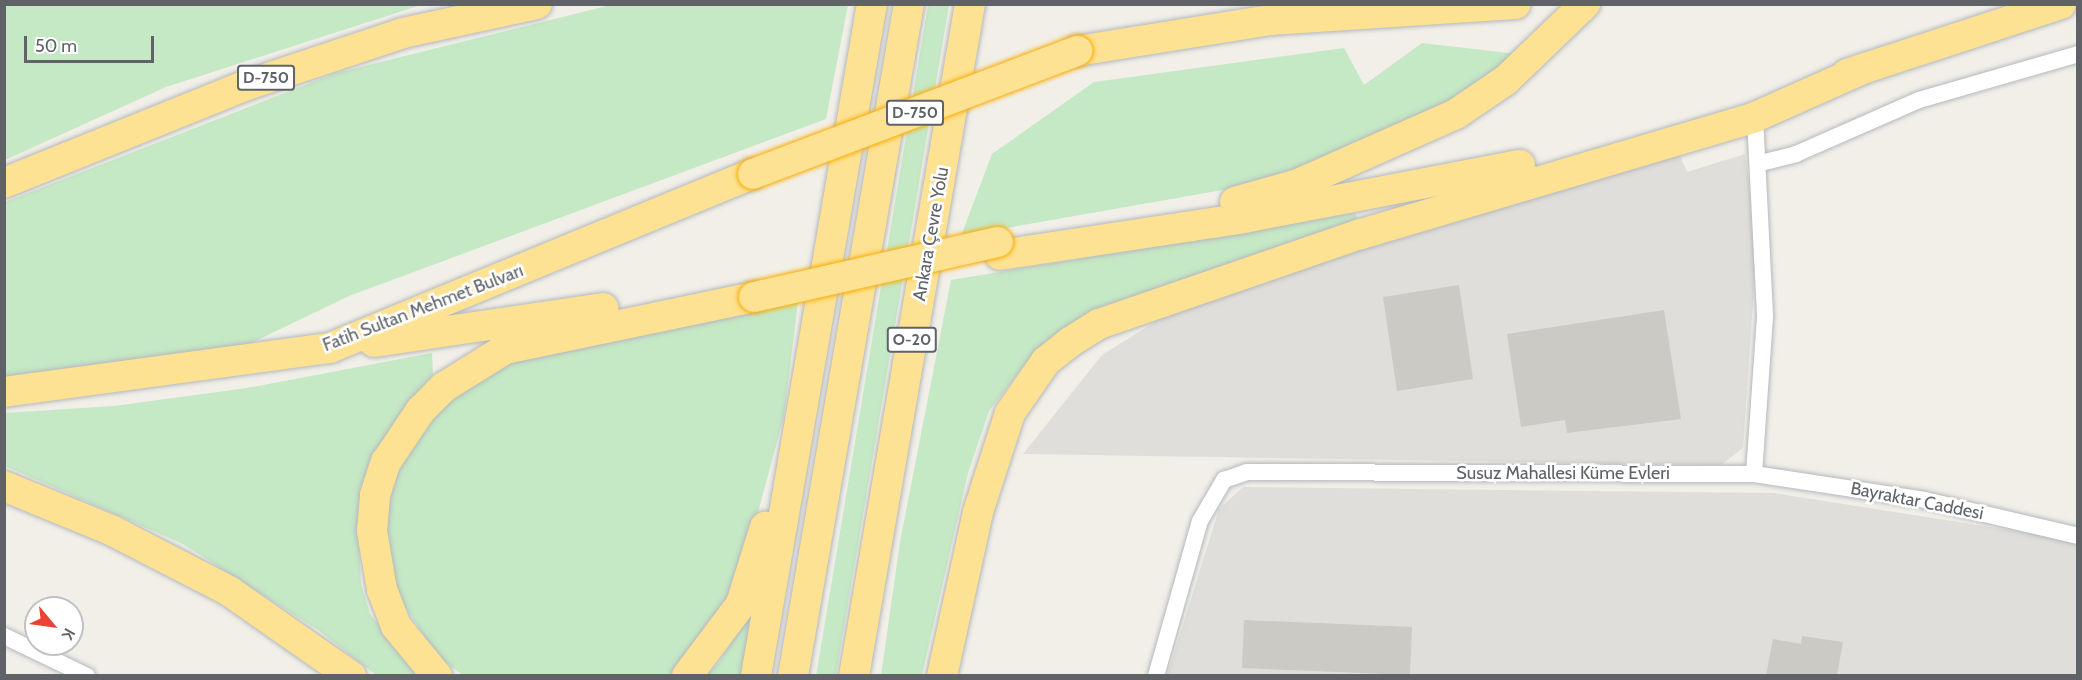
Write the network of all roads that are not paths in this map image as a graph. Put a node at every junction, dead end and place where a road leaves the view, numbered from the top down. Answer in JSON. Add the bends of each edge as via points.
{"nodes":[{"id":1,"x":537,"y":4,"type":"edge"},
{"id":2,"x":872,"y":4,"type":"edge"},
{"id":3,"x":909,"y":4,"type":"edge"},
{"id":4,"x":970,"y":4,"type":"edge"},
{"id":5,"x":982,"y":4,"type":"edge"},
{"id":6,"x":1515,"y":4,"type":"edge"},
{"id":7,"x":1585,"y":4,"type":"edge"},
{"id":8,"x":2061,"y":4,"type":"edge"},
{"id":9,"x":2078,"y":54,"type":"edge"},
{"id":10,"x":1865,"y":68,"type":"junction"},
{"id":11,"x":1755,"y":117,"type":"junction"},
{"id":12,"x":950,"y":118,"type":"junction"},
{"id":13,"x":1761,"y":163,"type":"junction"},
{"id":14,"x":844,"y":167,"type":"junction"},
{"id":15,"x":4,"y":183,"type":"edge"},
{"id":16,"x":999,"y":248,"type":"junction"},
{"id":17,"x":753,"y":290,"type":"junction"},
{"id":18,"x":330,"y":348,"type":"junction"},
{"id":19,"x":4,"y":392,"type":"edge"},
{"id":20,"x":1754,"y":474,"type":"junction"},
{"id":21,"x":4,"y":486,"type":"edge"},
{"id":22,"x":2078,"y":536,"type":"edge"},
{"id":23,"x":4,"y":636,"type":"edge"},
{"id":24,"x":87,"y":675,"type":"edge"},
{"id":25,"x":351,"y":675,"type":"edge"},
{"id":26,"x":437,"y":675,"type":"edge"},
{"id":27,"x":687,"y":675,"type":"edge"},
{"id":28,"x":756,"y":675,"type":"edge"},
{"id":29,"x":793,"y":675,"type":"edge"},
{"id":30,"x":854,"y":675,"type":"edge"},
{"id":31,"x":942,"y":675,"type":"edge"},
{"id":32,"x":1156,"y":675,"type":"edge"}],
"edges":[{"from":1,"to":15,"type":"highway","number":"D-750","via":[[403,33],[270,77]]},
{"from":2,"to":14,"type":"highway"},
{"from":3,"to":29,"type":"highway"},
{"from":4,"to":12,"type":"highway","name":"Ankara Çevre Yolu","number":"O-20"},
{"from":5,"to":12,"type":"highway"},
{"from":6,"to":18,"type":"highway","name":"Fatih Sultan Mehmet Bulvarı","number":"D-750","bridge":true,"via":[[1270,20],[1077,51],[753,174]]},
{"from":7,"to":16,"type":"highway","via":[[1506,80],[1456,114],[1298,184],[1239,201]]},
{"from":8,"to":10,"type":"highway"},
{"from":9,"to":13,"type":"street","via":[[1919,100],[1805,150]]},
{"from":10,"to":11,"type":"highway"},
{"from":10,"to":16,"type":"highway","via":[[1506,169],[1244,218]]},
{"from":11,"to":13,"type":"street"},
{"from":11,"to":31,"type":"highway","via":[[1360,234],[1109,320],[1070,342],[1046,361],[1010,413],[978,513]]},
{"from":12,"to":30,"type":"highway","name":"Ankara Çevre Yolu","number":"O-20"},
{"from":13,"to":20,"type":"street","via":[[1765,315]]},
{"from":14,"to":27,"type":"highway","via":[[810,306],[794,414],[757,556],[741,604]]},
{"from":14,"to":28,"type":"highway"},
{"from":16,"to":17,"type":"highway","bridge":true},
{"from":17,"to":18,"type":"highway"},
{"from":17,"to":26,"type":"highway","via":[[505,349],[444,387],[421,410],[386,462],[375,495],[372,531],[382,591],[396,626]]},
{"from":18,"to":19,"type":"highway","name":"Fatih Sultan Mehmet Bulvarı","number":"D-750"},
{"from":20,"to":22,"type":"street","name":"Bayraktar Caddesi","via":[[1925,500]]},
{"from":20,"to":32,"type":"street","name":"Susuz Mahallesi Küme Evleri","via":[[1247,472],[1224,480],[1200,521]]},
{"from":21,"to":25,"type":"highway","via":[[113,531],[229,591]]},
{"from":23,"to":24,"type":"street"}]}
